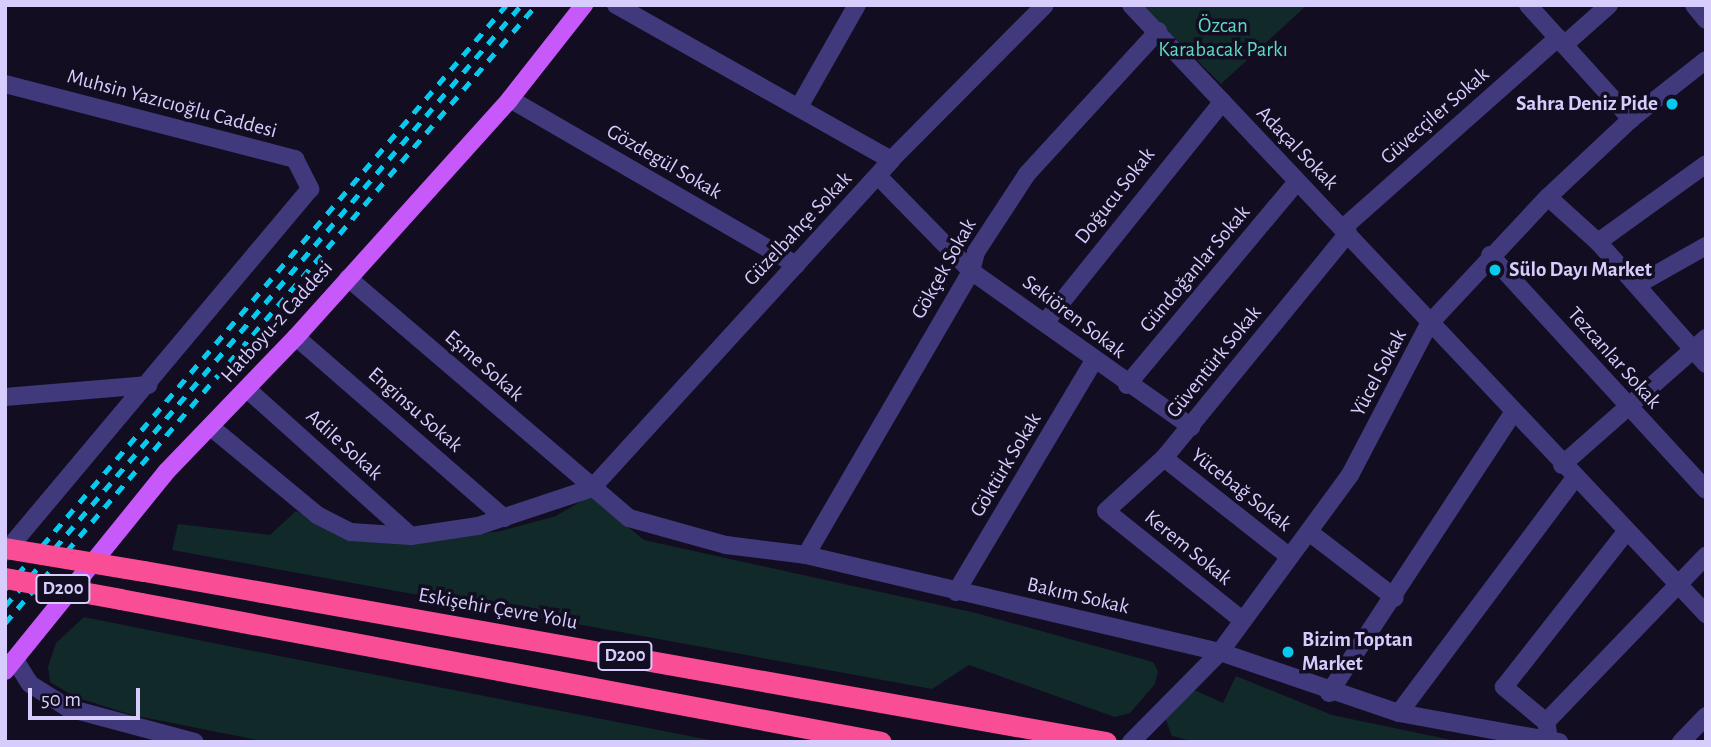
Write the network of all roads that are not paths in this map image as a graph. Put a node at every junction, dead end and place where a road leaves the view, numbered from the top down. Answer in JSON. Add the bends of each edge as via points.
{"nodes":[{"id":1,"x":584,"y":5,"type":"edge"},
{"id":2,"x":616,"y":5,"type":"edge"},
{"id":3,"x":857,"y":5,"type":"edge"},
{"id":4,"x":1045,"y":5,"type":"edge"},
{"id":5,"x":1131,"y":5,"type":"edge"},
{"id":6,"x":1528,"y":5,"type":"edge"},
{"id":7,"x":1608,"y":5,"type":"edge"},
{"id":8,"x":1694,"y":5,"type":"edge"},
{"id":9,"x":1706,"y":20,"type":"edge"},
{"id":10,"x":1158,"y":31,"type":"junction"},
{"id":11,"x":1561,"y":42,"type":"junction"},
{"id":12,"x":1706,"y":60,"type":"edge"},
{"id":13,"x":5,"y":84,"type":"edge"},
{"id":14,"x":510,"y":99,"type":"junction"},
{"id":15,"x":1222,"y":102,"type":"junction"},
{"id":16,"x":799,"y":107,"type":"junction"},
{"id":17,"x":1632,"y":118,"type":"junction"},
{"id":18,"x":891,"y":160,"type":"junction"},
{"id":19,"x":1706,"y":164,"type":"edge"},
{"id":20,"x":878,"y":176,"type":"junction"},
{"id":21,"x":1297,"y":182,"type":"junction"},
{"id":22,"x":1548,"y":197,"type":"junction"},
{"id":23,"x":1345,"y":230,"type":"junction"},
{"id":24,"x":1598,"y":243,"type":"junction"},
{"id":25,"x":1706,"y":246,"type":"edge"},
{"id":26,"x":1490,"y":255,"type":"junction"},
{"id":27,"x":796,"y":265,"type":"junction"},
{"id":28,"x":971,"y":271,"type":"junction"},
{"id":29,"x":348,"y":278,"type":"junction"},
{"id":30,"x":1637,"y":285,"type":"junction"},
{"id":31,"x":1047,"y":320,"type":"junction"},
{"id":32,"x":1429,"y":324,"type":"junction"},
{"id":33,"x":296,"y":338,"type":"junction"},
{"id":34,"x":1699,"y":343,"type":"edge"},
{"id":35,"x":1094,"y":362,"type":"junction"},
{"id":36,"x":1706,"y":364,"type":"edge"},
{"id":37,"x":148,"y":385,"type":"junction"},
{"id":38,"x":1127,"y":385,"type":"junction"},
{"id":39,"x":247,"y":389,"type":"junction"},
{"id":40,"x":5,"y":397,"type":"edge"},
{"id":41,"x":1627,"y":406,"type":"junction"},
{"id":42,"x":1514,"y":411,"type":"junction"},
{"id":43,"x":1191,"y":427,"type":"junction"},
{"id":44,"x":212,"y":428,"type":"junction"},
{"id":45,"x":1164,"y":458,"type":"junction"},
{"id":46,"x":1568,"y":472,"type":"junction"},
{"id":47,"x":592,"y":488,"type":"junction"},
{"id":48,"x":1706,"y":490,"type":"edge"},
{"id":49,"x":1106,"y":511,"type":"joint"},
{"id":50,"x":504,"y":518,"type":"junction"},
{"id":51,"x":1309,"y":532,"type":"junction"},
{"id":52,"x":1626,"y":532,"type":"junction"},
{"id":53,"x":411,"y":536,"type":"junction"},
{"id":54,"x":5,"y":550,"type":"edge"},
{"id":55,"x":806,"y":555,"type":"junction"},
{"id":56,"x":1706,"y":556,"type":"edge"},
{"id":57,"x":1290,"y":557,"type":"junction"},
{"id":58,"x":5,"y":578,"type":"edge"},
{"id":59,"x":1677,"y":586,"type":"junction"},
{"id":60,"x":956,"y":592,"type":"junction"},
{"id":61,"x":1395,"y":598,"type":"junction"},
{"id":62,"x":1706,"y":614,"type":"edge"},
{"id":63,"x":1242,"y":620,"type":"junction"},
{"id":64,"x":1220,"y":652,"type":"junction"},
{"id":65,"x":10,"y":666,"type":"edge"},
{"id":66,"x":1329,"y":692,"type":"junction"},
{"id":67,"x":1399,"y":713,"type":"junction"},
{"id":68,"x":1706,"y":716,"type":"edge"},
{"id":69,"x":816,"y":735,"type":"edge"},
{"id":70,"x":1551,"y":735,"type":"edge"},
{"id":71,"x":150,"y":737,"type":"edge"},
{"id":72,"x":195,"y":742,"type":"edge"},
{"id":73,"x":881,"y":742,"type":"edge"},
{"id":74,"x":1105,"y":742,"type":"edge"},
{"id":75,"x":1131,"y":742,"type":"edge"},
{"id":76,"x":1681,"y":742,"type":"edge"}],
"edges":[{"from":1,"to":14,"type":"main road","name":"Hatboyu-2 Caddesi"},
{"from":2,"to":16,"type":"street"},
{"from":3,"to":16,"type":"street"},
{"from":4,"to":18,"type":"street","name":"Güzelbahçe Sokak"},
{"from":5,"to":10,"type":"street","name":"Adaçal Sokak"},
{"from":6,"to":11,"type":"street"},
{"from":7,"to":11,"type":"street","name":"Güvecçiler Sokak"},
{"from":8,"to":9,"type":"street"},
{"from":10,"to":15,"type":"street","name":"Adaçal Sokak"},
{"from":10,"to":28,"type":"street","name":"Gökçek Sokak","via":[[1027,174],[976,252]]},
{"from":11,"to":17,"type":"street"},
{"from":11,"to":23,"type":"street","name":"Güvecçiler Sokak"},
{"from":12,"to":17,"type":"street","name":"Yücel Sokak"},
{"from":13,"to":37,"type":"street","name":"Muhsin Yazıcıoğlu Caddesi","via":[[295,159],[310,189]]},
{"from":14,"to":27,"type":"street","name":"Gözdegül Sokak"},
{"from":14,"to":29,"type":"main road","name":"Hatboyu-2 Caddesi"},
{"from":15,"to":21,"type":"street","name":"Adaçal Sokak"},
{"from":15,"to":31,"type":"street","name":"Doğucu Sokak"},
{"from":16,"to":18,"type":"street"},
{"from":17,"to":22,"type":"street","name":"Yücel Sokak"},
{"from":18,"to":20,"type":"street","name":"Güzelbahçe Sokak"},
{"from":19,"to":24,"type":"street"},
{"from":20,"to":27,"type":"street","name":"Güzelbahçe Sokak"},
{"from":20,"to":28,"type":"street","name":"Sekiören Sokak"},
{"from":21,"to":23,"type":"street","name":"Adaçal Sokak"},
{"from":21,"to":38,"type":"street","name":"Gündoğanlar Sokak"},
{"from":22,"to":24,"type":"street"},
{"from":22,"to":26,"type":"street","name":"Yücel Sokak"},
{"from":23,"to":32,"type":"street","name":"Adaçal Sokak"},
{"from":23,"to":43,"type":"street","name":"Güventürk Sokak"},
{"from":24,"to":30,"type":"street"},
{"from":25,"to":30,"type":"street"},
{"from":26,"to":32,"type":"street","name":"Yücel Sokak"},
{"from":26,"to":41,"type":"street","name":"Tezcanlar Sokak"},
{"from":27,"to":47,"type":"street","name":"Güzelbahçe Sokak"},
{"from":28,"to":31,"type":"street","name":"Sekiören Sokak"},
{"from":28,"to":55,"type":"street","name":"Gökçek Sokak"},
{"from":29,"to":33,"type":"main road","name":"Hatboyu-2 Caddesi"},
{"from":29,"to":47,"type":"street","name":"Eşme Sokak"},
{"from":30,"to":34,"type":"street"},
{"from":31,"to":35,"type":"street","name":"Sekiören Sokak"},
{"from":32,"to":42,"type":"street","name":"Adaçal Sokak"},
{"from":32,"to":51,"type":"street","name":"Yücel Sokak","via":[[1350,475]]},
{"from":33,"to":39,"type":"main road","name":"Hatboyu-2 Caddesi"},
{"from":33,"to":50,"type":"street","name":"Enginsu Sokak"},
{"from":34,"to":36,"type":"street"},
{"from":34,"to":41,"type":"street"},
{"from":35,"to":38,"type":"street","name":"Sekiören Sokak"},
{"from":35,"to":60,"type":"street","name":"Göktürk Sokak"},
{"from":37,"to":40,"type":"street"},
{"from":37,"to":54,"type":"street"},
{"from":38,"to":43,"type":"street","name":"Sekiören Sokak"},
{"from":39,"to":44,"type":"main road","name":"Hatboyu-2 Caddesi"},
{"from":39,"to":53,"type":"street","name":"Adile Sokak"},
{"from":41,"to":46,"type":"street"},
{"from":41,"to":48,"type":"street","name":"Tezcanlar Sokak"},
{"from":42,"to":46,"type":"street","name":"Adaçal Sokak"},
{"from":42,"to":61,"type":"street"},
{"from":43,"to":45,"type":"street","name":"Güventürk Sokak"},
{"from":44,"to":53,"type":"street","via":[[317,515],[351,532]]},
{"from":44,"to":65,"type":"main road","name":"Hatboyu-2 Caddesi","via":[[167,471]]},
{"from":45,"to":49,"type":"street","name":"Güventürk Sokak"},
{"from":45,"to":57,"type":"street","name":"Yücebağ Sokak"},
{"from":46,"to":52,"type":"street","name":"Adaçal Sokak"},
{"from":46,"to":67,"type":"street"},
{"from":47,"to":50,"type":"street"},
{"from":47,"to":55,"type":"street","name":"Bakım Sokak","via":[[629,518],[674,532]]},
{"from":49,"to":63,"type":"street","name":"Kerem Sokak"},
{"from":50,"to":53,"type":"street"},
{"from":51,"to":57,"type":"street","name":"Yücel Sokak"},
{"from":51,"to":61,"type":"street"},
{"from":52,"to":59,"type":"street","name":"Adaçal Sokak"},
{"from":52,"to":70,"type":"street","via":[[1504,687]]},
{"from":54,"to":74,"type":"highway","name":"Eskişehir Çevre Yolu","number":"D200","bridge":true},
{"from":55,"to":60,"type":"street","name":"Bakım Sokak"},
{"from":56,"to":59,"type":"street"},
{"from":57,"to":63,"type":"street","name":"Yücel Sokak"},
{"from":58,"to":69,"type":"highway","number":"D200","bridge":true},
{"from":59,"to":62,"type":"street","name":"Adaçal Sokak"},
{"from":59,"to":70,"type":"street"},
{"from":60,"to":64,"type":"street","name":"Bakım Sokak"},
{"from":61,"to":66,"type":"street"},
{"from":63,"to":64,"type":"street","name":"Yücel Sokak"},
{"from":64,"to":66,"type":"street","name":"Bakım Sokak"},
{"from":64,"to":75,"type":"street","name":"Yücel Sokak"},
{"from":65,"to":71,"type":"street","via":[[68,708]]},
{"from":66,"to":67,"type":"street","name":"Bakım Sokak"},
{"from":67,"to":70,"type":"street","name":"Bakım Sokak"},
{"from":68,"to":76,"type":"street"},
{"from":69,"to":73,"type":"highway","number":"D200"},
{"from":71,"to":72,"type":"street"}]}
